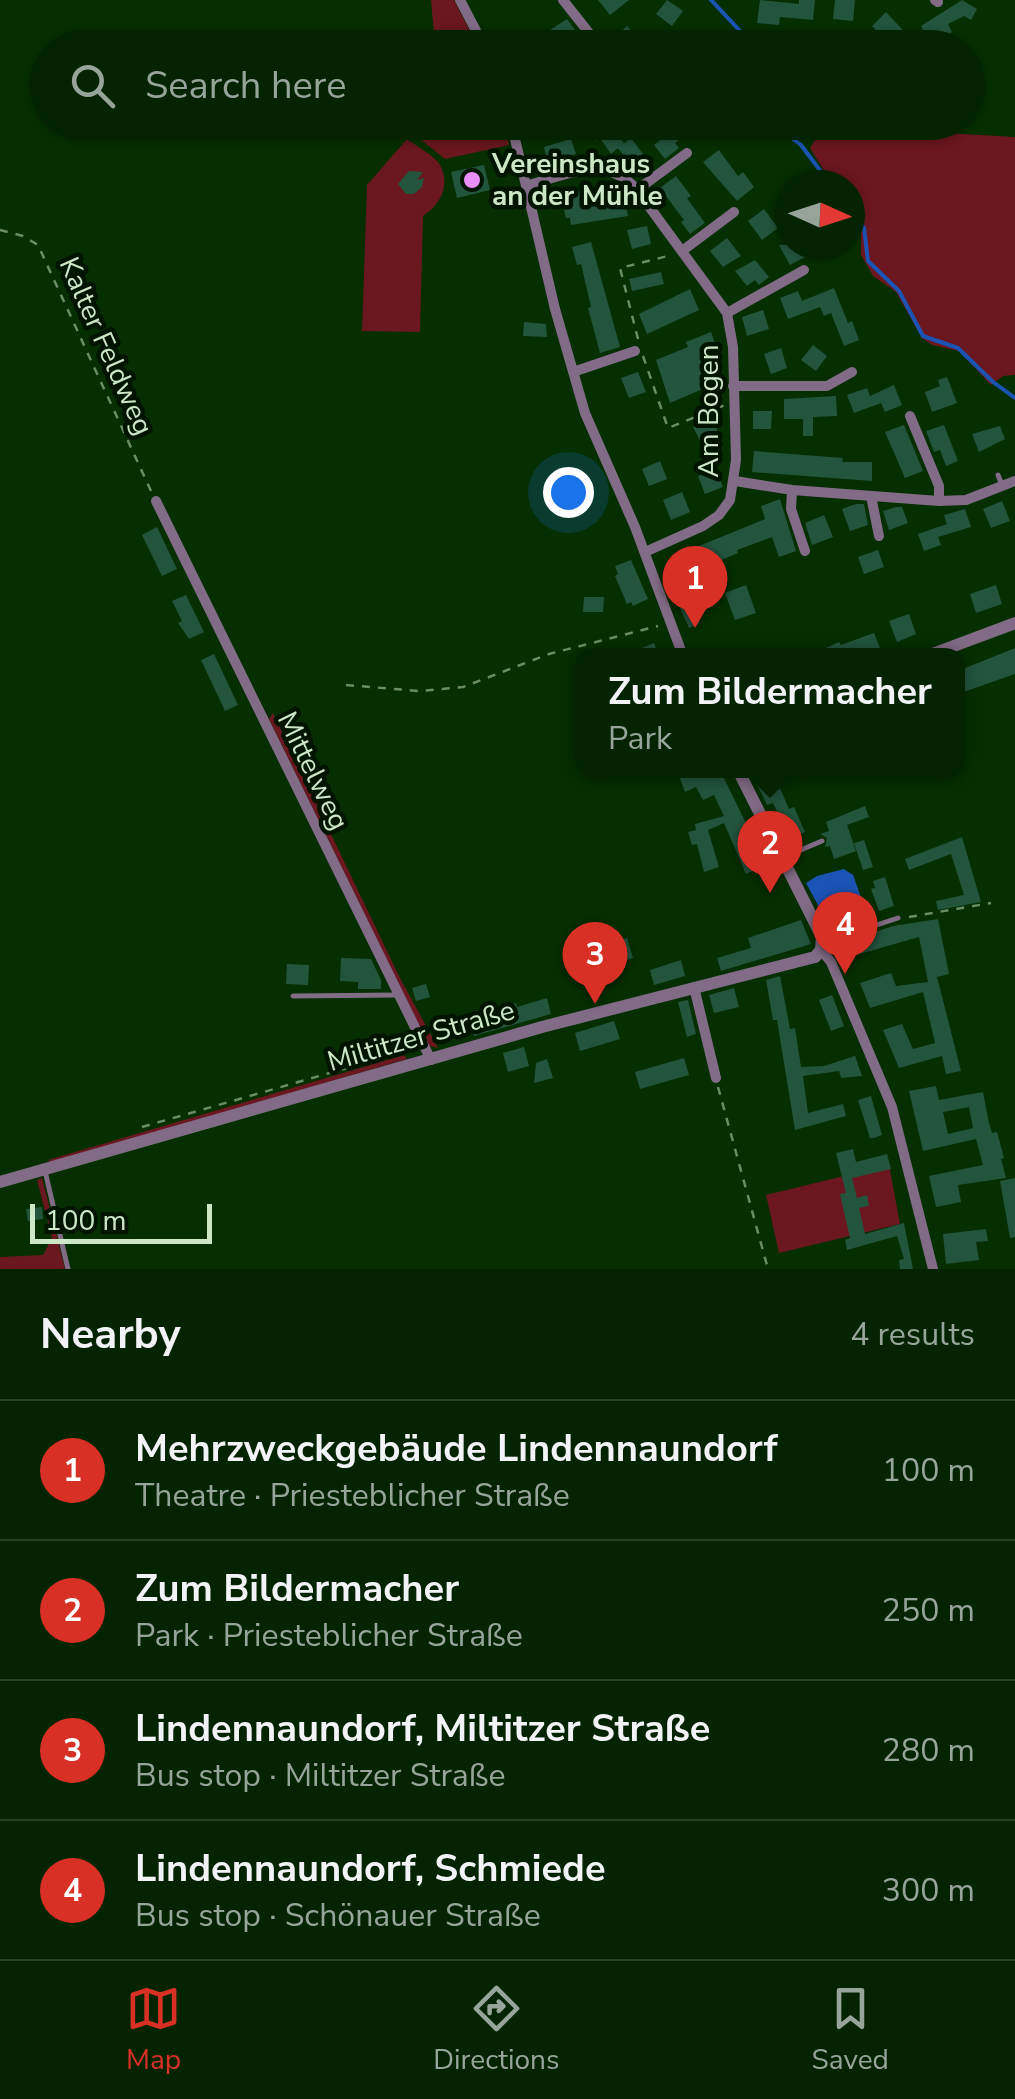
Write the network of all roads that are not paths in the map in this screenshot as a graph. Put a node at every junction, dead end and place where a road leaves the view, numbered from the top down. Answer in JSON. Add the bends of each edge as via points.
{"nodes":[{"id":1,"x":460,"y":0,"type":"edge"},
{"id":2,"x":562,"y":0,"type":"edge"},
{"id":3,"x":476,"y":30,"type":"edge"},
{"id":4,"x":586,"y":30,"type":"edge"},
{"id":5,"x":515,"y":140,"type":"edge"},
{"id":6,"x":687,"y":153,"type":"dead end"},
{"id":7,"x":526,"y":186,"type":"junction"},
{"id":8,"x":637,"y":190,"type":"junction"},
{"id":9,"x":734,"y":212,"type":"dead end"},
{"id":10,"x":682,"y":251,"type":"junction"},
{"id":11,"x":804,"y":270,"type":"dead end"},
{"id":12,"x":727,"y":313,"type":"junction"},
{"id":13,"x":635,"y":350,"type":"dead end"},
{"id":14,"x":573,"y":372,"type":"junction"},
{"id":15,"x":852,"y":372,"type":"dead end"},
{"id":16,"x":733,"y":386,"type":"junction"},
{"id":17,"x":910,"y":416,"type":"dead end"},
{"id":18,"x":735,"y":481,"type":"junction"},
{"id":19,"x":1015,"y":481,"type":"edge"},
{"id":20,"x":792,"y":490,"type":"junction"},
{"id":21,"x":871,"y":496,"type":"junction"},
{"id":22,"x":156,"y":501,"type":"road end"},
{"id":23,"x":939,"y":501,"type":"junction"},
{"id":24,"x":879,"y":536,"type":"dead end"},
{"id":25,"x":805,"y":551,"type":"dead end"},
{"id":26,"x":645,"y":552,"type":"junction"},
{"id":27,"x":1015,"y":623,"type":"edge"},
{"id":28,"x":680,"y":648,"type":"edge"},
{"id":29,"x":948,"y":648,"type":"edge"},
{"id":30,"x":742,"y":778,"type":"edge"},
{"id":31,"x":822,"y":841,"type":"dead end"},
{"id":32,"x":782,"y":858,"type":"junction"},
{"id":33,"x":898,"y":918,"type":"road end"},
{"id":34,"x":822,"y":946,"type":"junction"},
{"id":35,"x":694,"y":987,"type":"junction"},
{"id":36,"x":398,"y":995,"type":"junction"},
{"id":37,"x":294,"y":996,"type":"dead end"},
{"id":38,"x":431,"y":1060,"type":"junction"},
{"id":39,"x":716,"y":1078,"type":"road end"},
{"id":40,"x":39,"y":1172,"type":"junction"},
{"id":41,"x":0,"y":1182,"type":"edge"},
{"id":42,"x":68,"y":1269,"type":"edge"},
{"id":43,"x":933,"y":1269,"type":"edge"}],
"edges":[{"from":1,"to":3,"type":"street"},
{"from":2,"to":4,"type":"street"},
{"from":5,"to":7,"type":"street"},
{"from":6,"to":8,"type":"street"},
{"from":7,"to":8,"type":"street","name":"Am Bogen","via":[[597,168],[618,173]]},
{"from":7,"to":14,"type":"street"},
{"from":8,"to":10,"type":"street","name":"Am Bogen"},
{"from":9,"to":10,"type":"street"},
{"from":10,"to":12,"type":"street","name":"Am Bogen"},
{"from":11,"to":12,"type":"street"},
{"from":12,"to":16,"type":"street","name":"Am Bogen"},
{"from":13,"to":14,"type":"street"},
{"from":14,"to":26,"type":"street"},
{"from":15,"to":16,"type":"street","via":[[828,386]]},
{"from":16,"to":18,"type":"street","name":"Am Bogen"},
{"from":17,"to":23,"type":"street"},
{"from":18,"to":20,"type":"street"},
{"from":18,"to":26,"type":"street","name":"Am Bogen","via":[[719,515]]},
{"from":19,"to":23,"type":"street","via":[[1000,480],[966,500]]},
{"from":20,"to":21,"type":"street"},
{"from":20,"to":25,"type":"street"},
{"from":21,"to":23,"type":"street"},
{"from":21,"to":24,"type":"street"},
{"from":22,"to":36,"type":"street","name":"Mittelweg"},
{"from":26,"to":28,"type":"street"},
{"from":27,"to":29,"type":"street"},
{"from":30,"to":32,"type":"street"},
{"from":31,"to":32,"type":"lane"},
{"from":32,"to":34,"type":"street"},
{"from":33,"to":34,"type":"lane"},
{"from":34,"to":35,"type":"street","name":"Miltitzer Straße","via":[[815,957]]},
{"from":34,"to":43,"type":"street","via":[[892,1107]]},
{"from":35,"to":38,"type":"street","name":"Miltitzer Straße"},
{"from":35,"to":39,"type":"street"},
{"from":36,"to":37,"type":"lane"},
{"from":36,"to":38,"type":"street","name":"Mittelweg"},
{"from":38,"to":40,"type":"street","name":"Miltitzer Straße"},
{"from":40,"to":41,"type":"street","name":"Miltitzer Straße"},
{"from":40,"to":42,"type":"lane"}]}
